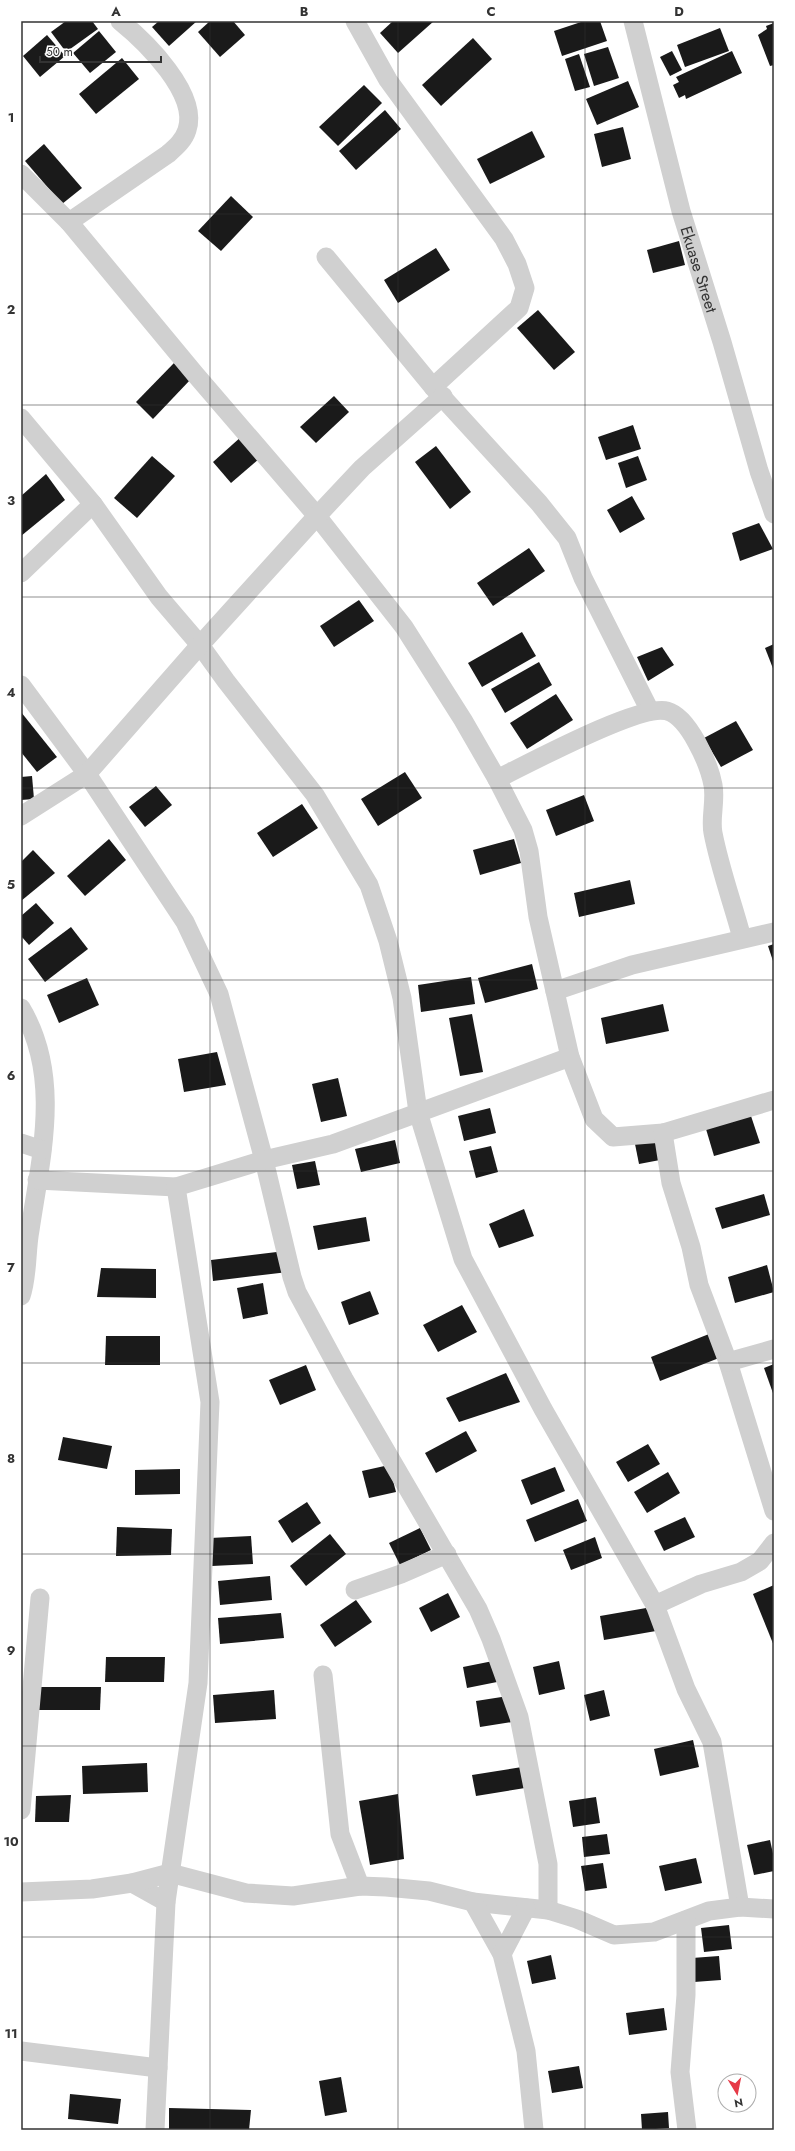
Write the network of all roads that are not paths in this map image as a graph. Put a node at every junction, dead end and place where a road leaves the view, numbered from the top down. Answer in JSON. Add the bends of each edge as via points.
{"nodes":[{"id":1,"x":120,"y":21,"type":"edge"},
{"id":2,"x":355,"y":21,"type":"edge"},
{"id":3,"x":633,"y":21,"type":"edge"},
{"id":4,"x":21,"y":174,"type":"edge"},
{"id":5,"x":69,"y":222,"type":"junction"},
{"id":6,"x":326,"y":257,"type":"dead end"},
{"id":7,"x":438,"y":392,"type":"junction"},
{"id":8,"x":21,"y":418,"type":"edge"},
{"id":9,"x":93,"y":504,"type":"junction"},
{"id":10,"x":774,"y":514,"type":"edge"},
{"id":11,"x":317,"y":516,"type":"junction"},
{"id":12,"x":21,"y":573,"type":"edge"},
{"id":13,"x":200,"y":645,"type":"junction"},
{"id":14,"x":21,"y":685,"type":"edge"},
{"id":15,"x":650,"y":710,"type":"junction"},
{"id":16,"x":87,"y":774,"type":"junction"},
{"id":17,"x":497,"y":779,"type":"junction"},
{"id":18,"x":21,"y":816,"type":"edge"},
{"id":19,"x":774,"y":932,"type":"edge"},
{"id":20,"x":742,"y":938,"type":"junction"},
{"id":21,"x":555,"y":991,"type":"junction"},
{"id":22,"x":21,"y":1008,"type":"edge"},
{"id":23,"x":570,"y":1057,"type":"junction"},
{"id":24,"x":774,"y":1100,"type":"edge"},
{"id":25,"x":418,"y":1112,"type":"junction"},
{"id":26,"x":662,"y":1133,"type":"junction"},
{"id":27,"x":21,"y":1143,"type":"edge"},
{"id":28,"x":42,"y":1150,"type":"junction"},
{"id":29,"x":264,"y":1160,"type":"junction"},
{"id":30,"x":37,"y":1180,"type":"junction"},
{"id":31,"x":176,"y":1187,"type":"junction"},
{"id":32,"x":21,"y":1294,"type":"edge"},
{"id":33,"x":774,"y":1349,"type":"edge"},
{"id":34,"x":728,"y":1362,"type":"junction"},
{"id":35,"x":774,"y":1511,"type":"edge"},
{"id":36,"x":774,"y":1543,"type":"edge"},
{"id":37,"x":447,"y":1554,"type":"junction"},
{"id":38,"x":355,"y":1590,"type":"dead end"},
{"id":39,"x":40,"y":1598,"type":"dead end"},
{"id":40,"x":655,"y":1605,"type":"junction"},
{"id":41,"x":323,"y":1675,"type":"dead end"},
{"id":42,"x":21,"y":1810,"type":"edge"},
{"id":43,"x":170,"y":1873,"type":"junction"},
{"id":44,"x":132,"y":1883,"type":"junction"},
{"id":45,"x":360,"y":1886,"type":"junction"},
{"id":46,"x":21,"y":1892,"type":"edge"},
{"id":47,"x":166,"y":1902,"type":"junction"},
{"id":48,"x":473,"y":1902,"type":"junction"},
{"id":49,"x":740,"y":1907,"type":"junction"},
{"id":50,"x":526,"y":1908,"type":"junction"},
{"id":51,"x":548,"y":1910,"type":"junction"},
{"id":52,"x":774,"y":1910,"type":"edge"},
{"id":53,"x":686,"y":1920,"type":"junction"},
{"id":54,"x":502,"y":1954,"type":"junction"},
{"id":55,"x":21,"y":2051,"type":"edge"},
{"id":56,"x":158,"y":2068,"type":"junction"},
{"id":57,"x":154,"y":2130,"type":"edge"},
{"id":58,"x":534,"y":2130,"type":"edge"},
{"id":59,"x":686,"y":2130,"type":"edge"}],
"edges":[{"from":1,"to":5,"type":"street","via":[[147,46],[173,76],[188,111],[188,129],[182,141],[168,154]]},
{"from":2,"to":7,"type":"street","via":[[388,80],[504,239],[517,264],[525,288],[518,308]]},
{"from":3,"to":10,"type":"street","name":"Ekuase Street","via":[[681,211]]},
{"from":4,"to":5,"type":"street"},
{"from":5,"to":11,"type":"street"},
{"from":6,"to":7,"type":"street"},
{"from":7,"to":11,"type":"street"},
{"from":7,"to":15,"type":"street","via":[[539,503],[567,538],[583,578]]},
{"from":8,"to":9,"type":"street"},
{"from":9,"to":12,"type":"street"},
{"from":9,"to":13,"type":"street","via":[[159,597]]},
{"from":11,"to":13,"type":"street"},
{"from":11,"to":17,"type":"street","via":[[404,627]]},
{"from":13,"to":16,"type":"street"},
{"from":13,"to":25,"type":"street","via":[[315,795],[368,886],[388,941],[402,998]]},
{"from":14,"to":16,"type":"street"},
{"from":15,"to":17,"type":"street","via":[[600,729]]},
{"from":15,"to":20,"type":"street","via":[[667,710],[681,720],[693,734],[713,786],[713,832]]},
{"from":16,"to":18,"type":"street"},
{"from":16,"to":29,"type":"street","via":[[185,922],[212,980]]},
{"from":17,"to":21,"type":"street","via":[[523,830],[529,851],[538,917]]},
{"from":19,"to":20,"type":"street"},
{"from":20,"to":21,"type":"street","via":[[632,965]]},
{"from":21,"to":23,"type":"street"},
{"from":22,"to":28,"type":"street","via":[[42,1056],[46,1102]]},
{"from":23,"to":25,"type":"street"},
{"from":23,"to":26,"type":"street","via":[[594,1119],[604,1130],[614,1136]]},
{"from":24,"to":26,"type":"street"},
{"from":25,"to":29,"type":"street","via":[[333,1144]]},
{"from":25,"to":40,"type":"street","via":[[463,1259],[543,1409]]},
{"from":26,"to":34,"type":"street","via":[[671,1183],[691,1247],[699,1284]]},
{"from":27,"to":28,"type":"street"},
{"from":28,"to":30,"type":"street"},
{"from":29,"to":31,"type":"street"},
{"from":29,"to":37,"type":"street","via":[[297,1292],[432,1532]]},
{"from":30,"to":31,"type":"street"},
{"from":30,"to":32,"type":"street"},
{"from":31,"to":43,"type":"street","via":[[210,1402],[198,1683]]},
{"from":33,"to":34,"type":"street"},
{"from":34,"to":35,"type":"street"},
{"from":36,"to":40,"type":"street","via":[[760,1561],[741,1572],[701,1584]]},
{"from":37,"to":38,"type":"street"},
{"from":37,"to":51,"type":"street","via":[[478,1609],[519,1717],[548,1864]]},
{"from":39,"to":42,"type":"street"},
{"from":40,"to":49,"type":"street","via":[[686,1689],[712,1742]]},
{"from":41,"to":45,"type":"street","via":[[340,1834]]},
{"from":43,"to":44,"type":"street"},
{"from":43,"to":45,"type":"street","via":[[246,1893],[293,1896]]},
{"from":43,"to":47,"type":"street"},
{"from":44,"to":46,"type":"street","via":[[92,1889]]},
{"from":44,"to":47,"type":"street"},
{"from":45,"to":48,"type":"street","via":[[429,1891]]},
{"from":47,"to":56,"type":"street"},
{"from":48,"to":50,"type":"street"},
{"from":48,"to":54,"type":"street"},
{"from":49,"to":52,"type":"street"},
{"from":49,"to":53,"type":"street","via":[[709,1911]]},
{"from":50,"to":51,"type":"street"},
{"from":50,"to":54,"type":"street"},
{"from":51,"to":53,"type":"street","via":[[614,1935],[654,1932]]},
{"from":53,"to":59,"type":"street","via":[[686,1995],[680,2072]]},
{"from":54,"to":58,"type":"street","via":[[526,2050]]},
{"from":55,"to":56,"type":"street"},
{"from":56,"to":57,"type":"street"}]}
